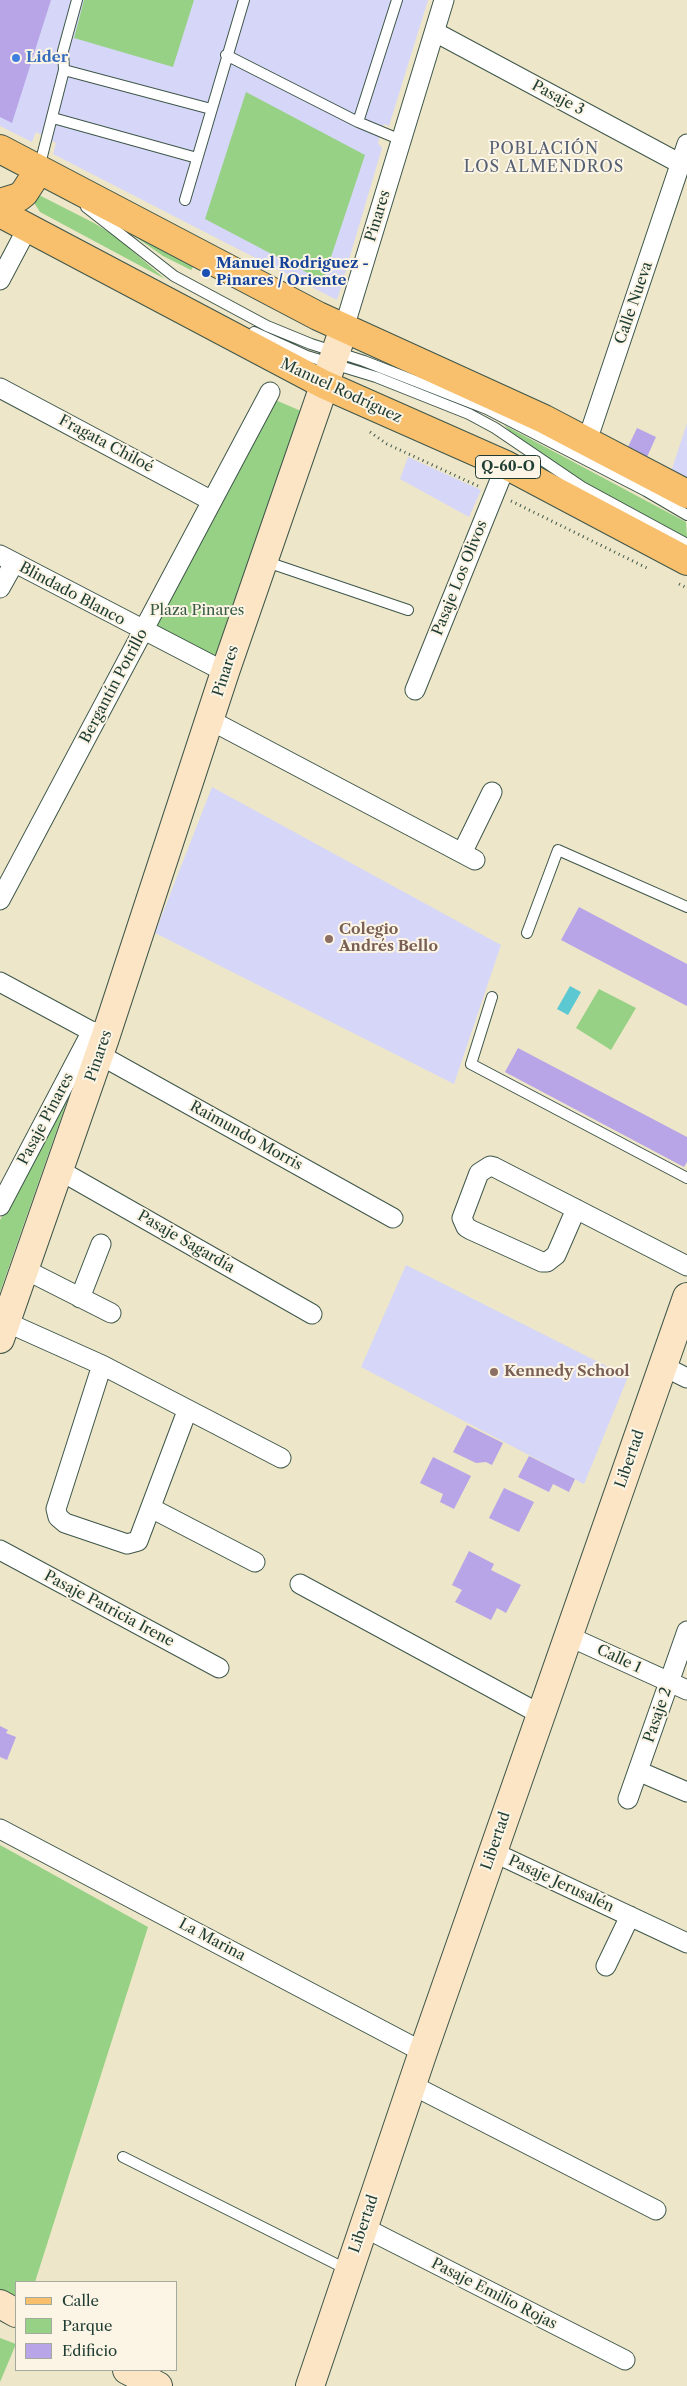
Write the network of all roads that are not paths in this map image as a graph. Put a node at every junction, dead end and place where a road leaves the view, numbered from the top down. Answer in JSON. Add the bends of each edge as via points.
{"nodes":[{"id":1,"x":77,"y":0,"type":"edge"},
{"id":2,"x":244,"y":0,"type":"edge"},
{"id":3,"x":396,"y":0,"type":"edge"},
{"id":4,"x":444,"y":0,"type":"edge"},
{"id":5,"x":435,"y":32,"type":"junction"},
{"id":6,"x":226,"y":55,"type":"junction"},
{"id":7,"x":64,"y":70,"type":"junction"},
{"id":8,"x":211,"y":110,"type":"junction"},
{"id":9,"x":53,"y":118,"type":"junction"},
{"id":10,"x":358,"y":122,"type":"junction"},
{"id":11,"x":401,"y":140,"type":"junction"},
{"id":12,"x":687,"y":144,"type":"edge"},
{"id":13,"x":0,"y":149,"type":"edge"},
{"id":14,"x":197,"y":158,"type":"junction"},
{"id":15,"x":681,"y":164,"type":"junction"},
{"id":16,"x":39,"y":170,"type":"junction"},
{"id":17,"x":185,"y":200,"type":"dead end"},
{"id":18,"x":0,"y":203,"type":"edge"},
{"id":19,"x":0,"y":208,"type":"edge"},
{"id":20,"x":0,"y":213,"type":"edge"},
{"id":21,"x":30,"y":222,"type":"junction"},
{"id":22,"x":0,"y":280,"type":"edge"},
{"id":23,"x":241,"y":326,"type":"dead end"},
{"id":24,"x":333,"y":357,"type":"junction"},
{"id":25,"x":0,"y":388,"type":"edge"},
{"id":26,"x":270,"y":392,"type":"dead end"},
{"id":27,"x":587,"y":441,"type":"junction"},
{"id":28,"x":506,"y":466,"type":"junction"},
{"id":29,"x":687,"y":494,"type":"edge"},
{"id":30,"x":212,"y":500,"type":"junction"},
{"id":31,"x":687,"y":515,"type":"edge"},
{"id":32,"x":687,"y":544,"type":"edge"},
{"id":33,"x":7,"y":559,"type":"edge"},
{"id":34,"x":263,"y":560,"type":"junction"},
{"id":35,"x":687,"y":561,"type":"edge"},
{"id":36,"x":0,"y":588,"type":"edge"},
{"id":37,"x":408,"y":610,"type":"dead end"},
{"id":38,"x":143,"y":631,"type":"junction"},
{"id":39,"x":225,"y":672,"type":"junction"},
{"id":40,"x":415,"y":690,"type":"dead end"},
{"id":41,"x":210,"y":720,"type":"junction"},
{"id":42,"x":492,"y":792,"type":"dead end"},
{"id":43,"x":0,"y":900,"type":"edge"},
{"id":44,"x":687,"y":907,"type":"edge"},
{"id":45,"x":527,"y":933,"type":"dead end"},
{"id":46,"x":0,"y":982,"type":"edge"},
{"id":47,"x":492,"y":997,"type":"dead end"},
{"id":48,"x":99,"y":1041,"type":"junction"},
{"id":49,"x":59,"y":1170,"type":"junction"},
{"id":50,"x":687,"y":1178,"type":"edge"},
{"id":51,"x":0,"y":1206,"type":"edge"},
{"id":52,"x":576,"y":1209,"type":"junction"},
{"id":53,"x":393,"y":1218,"type":"dead end"},
{"id":54,"x":100,"y":1244,"type":"dead end"},
{"id":55,"x":687,"y":1266,"type":"edge"},
{"id":56,"x":24,"y":1270,"type":"junction"},
{"id":57,"x":687,"y":1297,"type":"edge"},
{"id":58,"x":80,"y":1298,"type":"junction"},
{"id":59,"x":111,"y":1313,"type":"dead end"},
{"id":60,"x":312,"y":1314,"type":"dead end"},
{"id":61,"x":3,"y":1331,"type":"edge"},
{"id":62,"x":102,"y":1365,"type":"junction"},
{"id":63,"x":663,"y":1366,"type":"junction"},
{"id":64,"x":687,"y":1378,"type":"edge"},
{"id":65,"x":187,"y":1411,"type":"junction"},
{"id":66,"x":281,"y":1458,"type":"dead end"},
{"id":67,"x":151,"y":1508,"type":"junction"},
{"id":68,"x":0,"y":1550,"type":"edge"},
{"id":69,"x":255,"y":1562,"type":"dead end"},
{"id":70,"x":300,"y":1584,"type":"dead end"},
{"id":71,"x":687,"y":1632,"type":"edge"},
{"id":72,"x":568,"y":1636,"type":"junction"},
{"id":73,"x":219,"y":1668,"type":"dead end"},
{"id":74,"x":669,"y":1682,"type":"junction"},
{"id":75,"x":687,"y":1690,"type":"edge"},
{"id":76,"x":540,"y":1714,"type":"junction"},
{"id":77,"x":638,"y":1771,"type":"junction"},
{"id":78,"x":687,"y":1792,"type":"edge"},
{"id":79,"x":628,"y":1799,"type":"dead end"},
{"id":80,"x":0,"y":1829,"type":"edge"},
{"id":81,"x":493,"y":1852,"type":"junction"},
{"id":82,"x":630,"y":1916,"type":"junction"},
{"id":83,"x":687,"y":1943,"type":"edge"},
{"id":84,"x":606,"y":1966,"type":"dead end"},
{"id":85,"x":423,"y":2052,"type":"junction"},
{"id":86,"x":412,"y":2085,"type":"junction"},
{"id":87,"x":123,"y":2158,"type":"dead end"},
{"id":88,"x":656,"y":2210,"type":"dead end"},
{"id":89,"x":363,"y":2227,"type":"junction"},
{"id":90,"x":348,"y":2271,"type":"junction"},
{"id":91,"x":0,"y":2304,"type":"edge"},
{"id":92,"x":15,"y":2312,"type":"edge"},
{"id":93,"x":625,"y":2360,"type":"dead end"},
{"id":94,"x":128,"y":2371,"type":"edge"},
{"id":95,"x":158,"y":2386,"type":"edge"},
{"id":96,"x":310,"y":2386,"type":"edge"}],
"edges":[{"from":1,"to":7,"type":"lane","via":[[63,52]]},
{"from":2,"to":6,"type":"lane"},
{"from":3,"to":10,"type":"lane"},
{"from":4,"to":5,"type":"street","name":"Pinares"},
{"from":5,"to":11,"type":"street","name":"Pinares"},
{"from":5,"to":15,"type":"street","name":"Pasaje 3"},
{"from":6,"to":8,"type":"lane"},
{"from":6,"to":10,"type":"lane"},
{"from":7,"to":8,"type":"lane"},
{"from":7,"to":9,"type":"lane"},
{"from":8,"to":14,"type":"lane"},
{"from":9,"to":14,"type":"lane"},
{"from":9,"to":16,"type":"lane"},
{"from":10,"to":11,"type":"lane"},
{"from":11,"to":24,"type":"street","name":"Pinares"},
{"from":12,"to":15,"type":"street"},
{"from":13,"to":16,"type":"main road","name":"Manuel Rodríguez","number":"Q-60-O"},
{"from":14,"to":17,"type":"lane"},
{"from":15,"to":27,"type":"street","name":"Calle Nueva"},
{"from":16,"to":18,"type":"main road","via":[[24,193]]},
{"from":16,"to":24,"type":"main road","name":"Manuel Rodríguez","number":"Q-60-O"},
{"from":19,"to":21,"type":"lane"},
{"from":20,"to":21,"type":"main road","name":"Manuel Rodríguez","number":"Q-60-O"},
{"from":21,"to":22,"type":"street"},
{"from":21,"to":24,"type":"main road","name":"Manuel Rodríguez","number":"Q-60-O"},
{"from":23,"to":24,"type":"lane","via":[[284,346]]},
{"from":24,"to":27,"type":"main road","name":"Manuel Rodríguez","number":"Q-60-O","via":[[504,400]]},
{"from":24,"to":28,"type":"main road","name":"Manuel Rodríguez","number":"Q-60-O"},
{"from":24,"to":31,"type":"lane","via":[[424,384],[508,419]]},
{"from":24,"to":32,"type":"lane","via":[[482,421],[582,488]]},
{"from":24,"to":34,"type":"street","name":"Pinares"},
{"from":25,"to":30,"type":"street","name":"Fragata Chiloé"},
{"from":26,"to":30,"type":"street","name":"Bergantín Potrillo"},
{"from":27,"to":29,"type":"main road","name":"Manuel Rodríguez","number":"Q-60-O"},
{"from":28,"to":35,"type":"main road","name":"Manuel Rodríguez","number":"Q-60-O"},
{"from":28,"to":40,"type":"street","name":"Pasaje Los Olivos"},
{"from":30,"to":38,"type":"street","name":"Bergantín Potrillo"},
{"from":33,"to":36,"type":"street"},
{"from":33,"to":38,"type":"street","name":"Blindado Blanco"},
{"from":34,"to":37,"type":"lane"},
{"from":34,"to":39,"type":"street","name":"Pinares"},
{"from":38,"to":39,"type":"street","name":"Blindado Blanco"},
{"from":38,"to":43,"type":"street","name":"Bergantín Potrillo"},
{"from":39,"to":41,"type":"street","name":"Pinares"},
{"from":41,"to":42,"type":"street","via":[[469,856]]},
{"from":41,"to":48,"type":"street","name":"Pinares"},
{"from":44,"to":45,"type":"lane","via":[[558,850]]},
{"from":46,"to":48,"type":"street","name":"Raimundo Morris"},
{"from":47,"to":50,"type":"lane","via":[[471,1064]]},
{"from":48,"to":49,"type":"street","name":"Pinares"},
{"from":48,"to":51,"type":"street","name":"Pasaje Pinares"},
{"from":48,"to":53,"type":"street","name":"Raimundo Morris"},
{"from":49,"to":56,"type":"street","name":"Pinares"},
{"from":49,"to":60,"type":"street","name":"Pasaje Sagardía"},
{"from":52,"to":52,"type":"street","via":[[490,1166],[481,1169],[462,1218],[471,1230],[547,1262],[556,1255]]},
{"from":52,"to":55,"type":"street"},
{"from":54,"to":58,"type":"street"},
{"from":56,"to":58,"type":"street"},
{"from":56,"to":61,"type":"street","name":"Pinares"},
{"from":57,"to":63,"type":"street","name":"Libertad"},
{"from":58,"to":59,"type":"street"},
{"from":61,"to":62,"type":"street"},
{"from":62,"to":65,"type":"street"},
{"from":62,"to":67,"type":"street","via":[[56,1509],[58,1517],[65,1523],[131,1544],[140,1538]]},
{"from":63,"to":64,"type":"street"},
{"from":63,"to":72,"type":"street","name":"Libertad"},
{"from":65,"to":66,"type":"street"},
{"from":65,"to":67,"type":"street"},
{"from":67,"to":69,"type":"street"},
{"from":68,"to":73,"type":"street","name":"Pasaje Patricia Irene"},
{"from":70,"to":76,"type":"street"},
{"from":71,"to":74,"type":"street","name":"Pasaje 2"},
{"from":72,"to":74,"type":"street","name":"Calle 1"},
{"from":72,"to":76,"type":"street","name":"Libertad"},
{"from":74,"to":75,"type":"street","name":"Calle 1"},
{"from":74,"to":77,"type":"street","name":"Pasaje 2"},
{"from":76,"to":81,"type":"street","name":"Libertad"},
{"from":77,"to":78,"type":"street"},
{"from":77,"to":79,"type":"street","name":"Pasaje 2"},
{"from":80,"to":85,"type":"street","name":"La Marina"},
{"from":81,"to":82,"type":"street","name":"Pasaje Jerusalén"},
{"from":81,"to":85,"type":"street","name":"Libertad"},
{"from":82,"to":83,"type":"street","name":"Pasaje Jerusalén"},
{"from":82,"to":84,"type":"street","name":"Pasaje Jerusalén"},
{"from":85,"to":86,"type":"street","name":"Libertad"},
{"from":86,"to":88,"type":"street"},
{"from":86,"to":89,"type":"street","name":"Libertad"},
{"from":87,"to":90,"type":"lane"},
{"from":89,"to":90,"type":"street","name":"Libertad"},
{"from":89,"to":93,"type":"street","name":"Pasaje Emilio Rojas"},
{"from":90,"to":96,"type":"street","name":"Libertad"},
{"from":91,"to":92,"type":"street"},
{"from":94,"to":95,"type":"street"}]}
